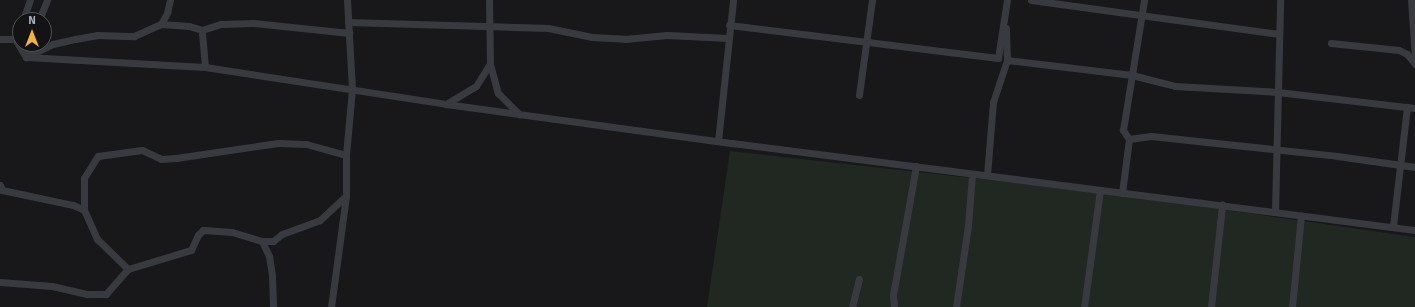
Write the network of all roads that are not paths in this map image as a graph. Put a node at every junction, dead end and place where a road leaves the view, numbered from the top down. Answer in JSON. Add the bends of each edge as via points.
{"nodes":[{"id":1,"x":30,"y":0,"type":"edge"},
{"id":2,"x":47,"y":0,"type":"edge"},
{"id":3,"x":170,"y":0,"type":"edge"},
{"id":4,"x":347,"y":0,"type":"edge"},
{"id":5,"x":489,"y":0,"type":"edge"},
{"id":6,"x":733,"y":0,"type":"edge"},
{"id":7,"x":872,"y":0,"type":"edge"},
{"id":8,"x":1008,"y":0,"type":"edge"},
{"id":9,"x":1031,"y":0,"type":"edge"},
{"id":10,"x":1144,"y":0,"type":"edge"},
{"id":11,"x":1280,"y":0,"type":"edge"},
{"id":12,"x":1411,"y":0,"type":"edge"},
{"id":13,"x":25,"y":12,"type":"edge"},
{"id":14,"x":42,"y":12,"type":"edge"},
{"id":15,"x":1141,"y":17,"type":"junction"},
{"id":16,"x":348,"y":22,"type":"junction"},
{"id":17,"x":161,"y":24,"type":"junction"},
{"id":18,"x":491,"y":25,"type":"junction"},
{"id":19,"x":730,"y":25,"type":"junction"},
{"id":20,"x":202,"y":30,"type":"junction"},
{"id":21,"x":349,"y":33,"type":"junction"},
{"id":22,"x":1278,"y":34,"type":"junction"},
{"id":23,"x":728,"y":38,"type":"junction"},
{"id":24,"x":0,"y":39,"type":"edge"},
{"id":25,"x":12,"y":39,"type":"edge"},
{"id":26,"x":866,"y":42,"type":"junction"},
{"id":27,"x":1331,"y":43,"type":"dead end"},
{"id":28,"x":23,"y":52,"type":"edge"},
{"id":29,"x":28,"y":52,"type":"edge"},
{"id":30,"x":26,"y":57,"type":"junction"},
{"id":31,"x":1415,"y":57,"type":"edge"},
{"id":32,"x":1007,"y":60,"type":"junction"},
{"id":33,"x":490,"y":64,"type":"junction"},
{"id":34,"x":1415,"y":64,"type":"edge"},
{"id":35,"x":205,"y":67,"type":"junction"},
{"id":36,"x":1132,"y":75,"type":"junction"},
{"id":37,"x":352,"y":89,"type":"junction"},
{"id":38,"x":1278,"y":92,"type":"junction"},
{"id":39,"x":859,"y":95,"type":"dead end"},
{"id":40,"x":446,"y":104,"type":"junction"},
{"id":41,"x":1411,"y":108,"type":"edge"},
{"id":42,"x":519,"y":114,"type":"junction"},
{"id":43,"x":1129,"y":139,"type":"junction"},
{"id":44,"x":718,"y":141,"type":"junction"},
{"id":45,"x":1276,"y":149,"type":"junction"},
{"id":46,"x":346,"y":155,"type":"junction"},
{"id":47,"x":1400,"y":164,"type":"junction"},
{"id":48,"x":916,"y":166,"type":"junction"},
{"id":49,"x":1415,"y":167,"type":"edge"},
{"id":50,"x":972,"y":174,"type":"junction"},
{"id":51,"x":987,"y":175,"type":"junction"},
{"id":52,"x":0,"y":185,"type":"edge"},
{"id":53,"x":1100,"y":190,"type":"junction"},
{"id":54,"x":1122,"y":192,"type":"junction"},
{"id":55,"x":346,"y":196,"type":"junction"},
{"id":56,"x":1222,"y":206,"type":"junction"},
{"id":57,"x":84,"y":210,"type":"junction"},
{"id":58,"x":1275,"y":212,"type":"junction"},
{"id":59,"x":1301,"y":215,"type":"junction"},
{"id":60,"x":1393,"y":226,"type":"junction"},
{"id":61,"x":1415,"y":230,"type":"edge"},
{"id":62,"x":262,"y":241,"type":"junction"},
{"id":63,"x":128,"y":269,"type":"junction"},
{"id":64,"x":859,"y":279,"type":"dead end"},
{"id":65,"x":0,"y":282,"type":"edge"},
{"id":66,"x":273,"y":307,"type":"edge"},
{"id":67,"x":331,"y":307,"type":"edge"},
{"id":68,"x":852,"y":307,"type":"edge"},
{"id":69,"x":894,"y":307,"type":"edge"},
{"id":70,"x":956,"y":307,"type":"edge"},
{"id":71,"x":1084,"y":307,"type":"edge"},
{"id":72,"x":1211,"y":307,"type":"edge"},
{"id":73,"x":1292,"y":307,"type":"edge"}],
"edges":[{"from":1,"to":13,"type":"street"},
{"from":2,"to":14,"type":"street"},
{"from":3,"to":17,"type":"street"},
{"from":4,"to":16,"type":"street"},
{"from":5,"to":18,"type":"street"},
{"from":6,"to":19,"type":"street"},
{"from":7,"to":26,"type":"street"},
{"from":8,"to":26,"type":"street","via":[[998,58]]},
{"from":8,"to":32,"type":"street"},
{"from":9,"to":15,"type":"street"},
{"from":10,"to":15,"type":"street"},
{"from":11,"to":22,"type":"street"},
{"from":12,"to":31,"type":"street"},
{"from":15,"to":22,"type":"street"},
{"from":15,"to":36,"type":"street"},
{"from":16,"to":18,"type":"street"},
{"from":16,"to":21,"type":"street"},
{"from":17,"to":20,"type":"street","via":[[189,26]]},
{"from":17,"to":30,"type":"street","via":[[134,36],[96,35],[53,44]]},
{"from":18,"to":23,"type":"street","via":[[548,28],[592,37],[625,39],[667,34]]},
{"from":18,"to":33,"type":"street"},
{"from":19,"to":23,"type":"street"},
{"from":19,"to":26,"type":"street"},
{"from":20,"to":21,"type":"street","via":[[221,24],[253,23]]},
{"from":20,"to":35,"type":"street"},
{"from":21,"to":37,"type":"street"},
{"from":22,"to":38,"type":"street"},
{"from":23,"to":44,"type":"street"},
{"from":24,"to":25,"type":"street"},
{"from":26,"to":39,"type":"street"},
{"from":27,"to":34,"type":"street","via":[[1399,50],[1407,54]]},
{"from":28,"to":30,"type":"street"},
{"from":29,"to":30,"type":"street"},
{"from":30,"to":35,"type":"street"},
{"from":32,"to":36,"type":"street"},
{"from":32,"to":51,"type":"street","via":[[993,102]]},
{"from":33,"to":40,"type":"street","via":[[476,86]]},
{"from":33,"to":42,"type":"street","via":[[498,93]]},
{"from":35,"to":37,"type":"street"},
{"from":36,"to":38,"type":"street","via":[[1175,86]]},
{"from":36,"to":43,"type":"street","via":[[1123,130]]},
{"from":37,"to":40,"type":"street"},
{"from":37,"to":46,"type":"street"},
{"from":38,"to":41,"type":"street"},
{"from":38,"to":45,"type":"street"},
{"from":40,"to":42,"type":"street"},
{"from":41,"to":47,"type":"street"},
{"from":42,"to":44,"type":"street"},
{"from":43,"to":45,"type":"street","via":[[1151,136]]},
{"from":43,"to":54,"type":"street"},
{"from":44,"to":48,"type":"street"},
{"from":45,"to":47,"type":"street"},
{"from":45,"to":58,"type":"street"},
{"from":46,"to":55,"type":"street"},
{"from":46,"to":57,"type":"street","via":[[306,144],[278,144],[161,159],[142,150],[98,156],[84,178]]},
{"from":47,"to":49,"type":"street"},
{"from":47,"to":60,"type":"street"},
{"from":48,"to":50,"type":"street"},
{"from":48,"to":69,"type":"street","via":[[893,295]]},
{"from":50,"to":51,"type":"street"},
{"from":50,"to":70,"type":"street","via":[[968,226]]},
{"from":51,"to":53,"type":"street"},
{"from":52,"to":57,"type":"street","via":[[2,190],[66,203]]},
{"from":53,"to":54,"type":"street"},
{"from":53,"to":71,"type":"street"},
{"from":54,"to":56,"type":"street"},
{"from":55,"to":62,"type":"street","via":[[320,220],[282,234],[273,241]]},
{"from":55,"to":67,"type":"street"},
{"from":56,"to":58,"type":"street"},
{"from":56,"to":72,"type":"street"},
{"from":57,"to":63,"type":"street","via":[[96,239]]},
{"from":58,"to":59,"type":"street"},
{"from":59,"to":60,"type":"street"},
{"from":59,"to":73,"type":"street"},
{"from":60,"to":61,"type":"street"},
{"from":62,"to":63,"type":"street","via":[[232,232],[203,230],[191,250]]},
{"from":62,"to":66,"type":"street","via":[[270,263]]},
{"from":63,"to":65,"type":"street","via":[[106,294],[87,294],[52,286]]},
{"from":64,"to":68,"type":"street"}]}
